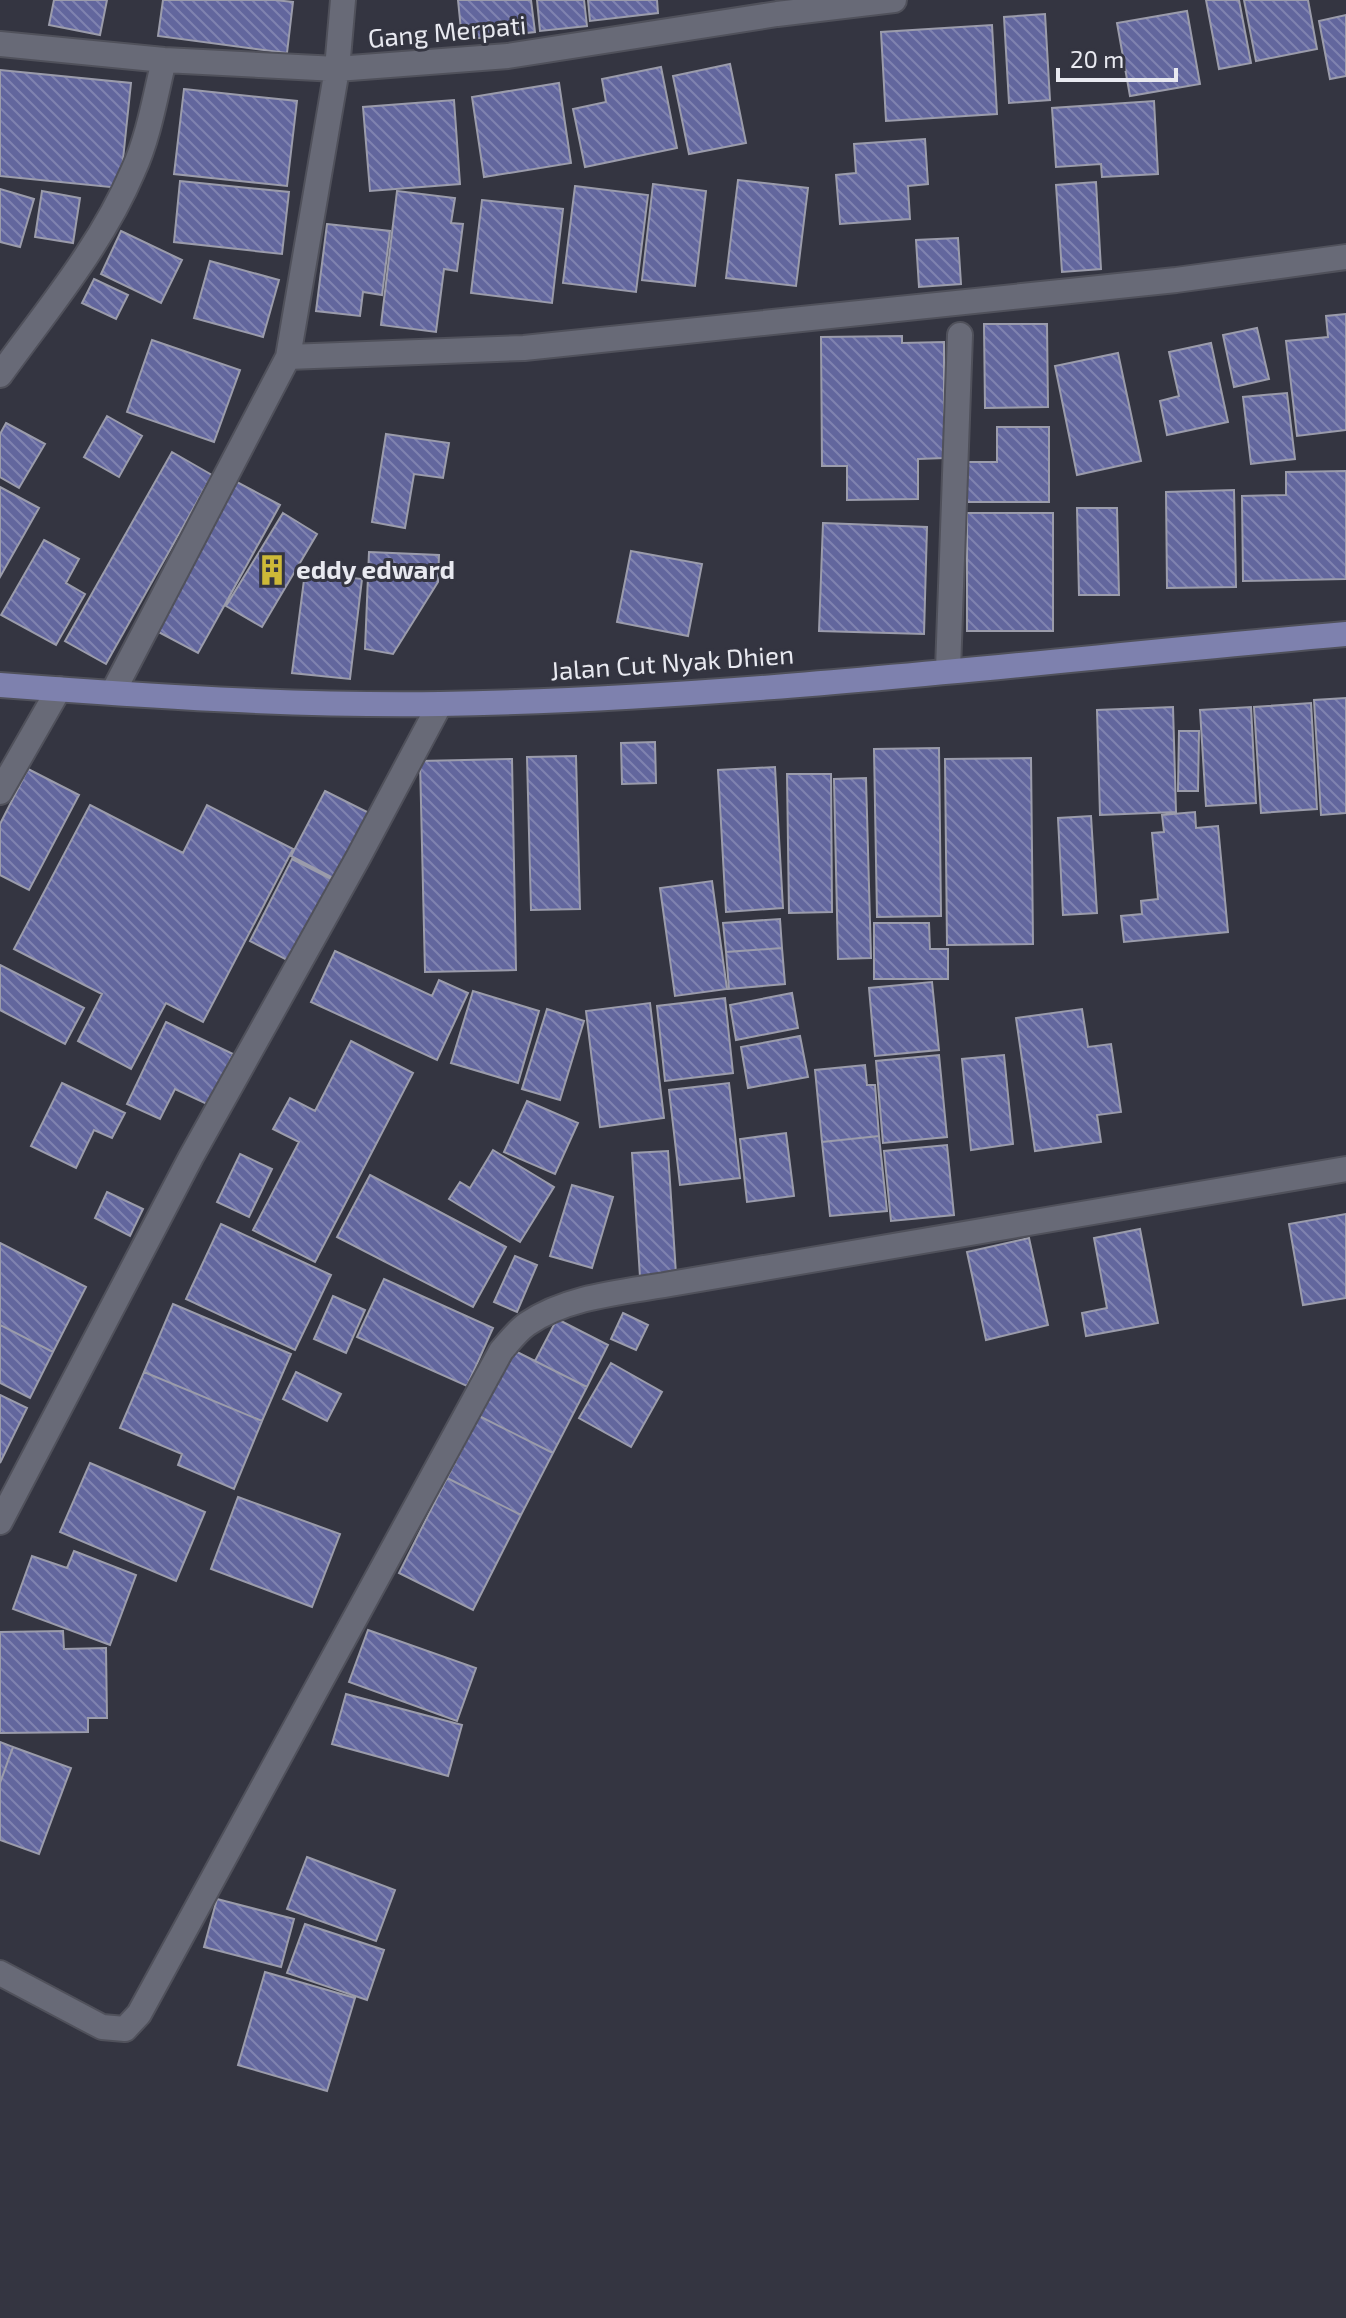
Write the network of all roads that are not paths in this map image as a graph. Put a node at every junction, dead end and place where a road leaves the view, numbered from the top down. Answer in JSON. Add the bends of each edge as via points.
{"nodes":[{"id":1,"x":343,"y":0,"type":"edge"},
{"id":2,"x":894,"y":0,"type":"edge"},
{"id":3,"x":0,"y":44,"type":"edge"},
{"id":4,"x":164,"y":60,"type":"junction"},
{"id":5,"x":337,"y":69,"type":"junction"},
{"id":6,"x":1346,"y":257,"type":"edge"},
{"id":7,"x":960,"y":335,"type":"dead end"},
{"id":8,"x":288,"y":357,"type":"junction"},
{"id":9,"x":0,"y":375,"type":"edge"},
{"id":10,"x":1346,"y":634,"type":"edge"},
{"id":11,"x":948,"y":670,"type":"junction"},
{"id":12,"x":0,"y":685,"type":"edge"},
{"id":13,"x":59,"y":689,"type":"junction"},
{"id":14,"x":113,"y":692,"type":"junction"},
{"id":15,"x":440,"y":704,"type":"junction"},
{"id":16,"x":0,"y":792,"type":"edge"},
{"id":17,"x":1346,"y":1169,"type":"edge"},
{"id":18,"x":0,"y":1522,"type":"edge"},
{"id":19,"x":0,"y":1973,"type":"edge"}],
"edges":[{"from":1,"to":5,"type":"street"},
{"from":2,"to":5,"type":"street","name":"Gang Merpati","via":[[508,56]]},
{"from":3,"to":4,"type":"street","name":"Gang Merpati"},
{"from":4,"to":5,"type":"street","name":"Gang Merpati"},
{"from":4,"to":9,"type":"street","via":[[143,145],[121,197],[98,238]]},
{"from":5,"to":8,"type":"street"},
{"from":6,"to":8,"type":"street","via":[[1176,280],[524,348]]},
{"from":7,"to":11,"type":"street"},
{"from":8,"to":14,"type":"street"},
{"from":10,"to":11,"type":"main road","name":"Jalan Cut Nyak Dhien"},
{"from":11,"to":15,"type":"main road","name":"Jalan Cut Nyak Dhien","via":[[681,693]]},
{"from":12,"to":13,"type":"main road","name":"Jalan Cut Nyak Dhien"},
{"from":13,"to":14,"type":"main road","name":"Jalan Cut Nyak Dhien"},
{"from":13,"to":16,"type":"street"},
{"from":14,"to":15,"type":"main road","name":"Jalan Cut Nyak Dhien"},
{"from":15,"to":18,"type":"street","via":[[191,1157]]},
{"from":17,"to":19,"type":"street","via":[[676,1283],[548,1311],[524,1326],[501,1351],[139,2014],[125,2029],[102,2027]]}]}
